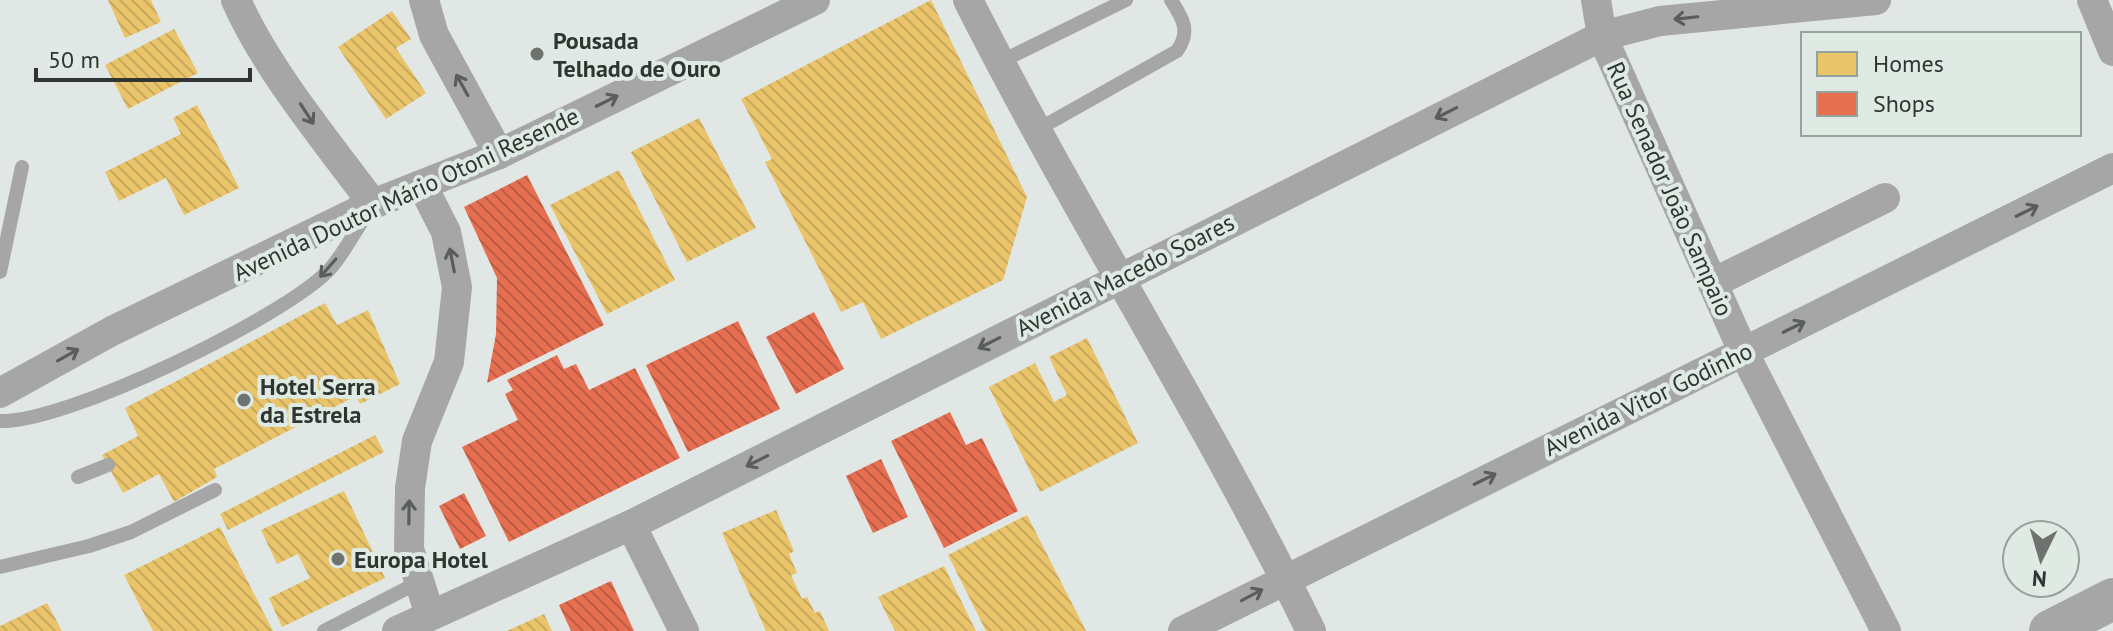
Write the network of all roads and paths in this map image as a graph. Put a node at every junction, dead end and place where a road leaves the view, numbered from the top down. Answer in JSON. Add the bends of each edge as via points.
{"nodes":[{"id":1,"x":236,"y":0,"type":"edge"},
{"id":2,"x":424,"y":0,"type":"edge"},
{"id":3,"x":815,"y":0,"type":"edge"},
{"id":4,"x":968,"y":0,"type":"edge"},
{"id":5,"x":1126,"y":0,"type":"edge"},
{"id":6,"x":1171,"y":0,"type":"edge"},
{"id":7,"x":1596,"y":0,"type":"edge"},
{"id":8,"x":2092,"y":0,"type":"edge"},
{"id":9,"x":1856,"y":1,"type":"edge"},
{"id":10,"x":1602,"y":36,"type":"junction"},
{"id":11,"x":2113,"y":51,"type":"edge"},
{"id":12,"x":1000,"y":62,"type":"junction"},
{"id":13,"x":1035,"y":132,"type":"junction"},
{"id":14,"x":499,"y":154,"type":"junction"},
{"id":15,"x":22,"y":167,"type":"dead end"},
{"id":16,"x":2113,"y":168,"type":"edge"},
{"id":17,"x":422,"y":185,"type":"junction"},
{"id":18,"x":1885,"y":198,"type":"dead end"},
{"id":19,"x":373,"y":204,"type":"junction"},
{"id":20,"x":0,"y":272,"type":"edge"},
{"id":21,"x":1120,"y":277,"type":"junction"},
{"id":22,"x":1713,"y":283,"type":"junction"},
{"id":23,"x":1743,"y":351,"type":"junction"},
{"id":24,"x":0,"y":393,"type":"edge"},
{"id":25,"x":0,"y":421,"type":"edge"},
{"id":26,"x":108,"y":465,"type":"dead end"},
{"id":27,"x":78,"y":477,"type":"dead end"},
{"id":28,"x":215,"y":490,"type":"dead end"},
{"id":29,"x":631,"y":525,"type":"junction"},
{"id":30,"x":0,"y":567,"type":"edge"},
{"id":31,"x":1285,"y":578,"type":"junction"},
{"id":32,"x":417,"y":583,"type":"junction"},
{"id":33,"x":2113,"y":599,"type":"edge"},
{"id":34,"x":430,"y":615,"type":"junction"},
{"id":35,"x":324,"y":631,"type":"edge"},
{"id":36,"x":397,"y":631,"type":"edge"},
{"id":37,"x":684,"y":631,"type":"edge"},
{"id":38,"x":1183,"y":631,"type":"edge"},
{"id":39,"x":1311,"y":631,"type":"edge"},
{"id":40,"x":1886,"y":631,"type":"edge"},
{"id":41,"x":2050,"y":631,"type":"edge"}],
"edges":[{"from":1,"to":19,"type":"street","one_way":true,"via":[[315,126]]},
{"from":14,"to":2,"type":"street","one_way":true,"via":[[434,35]]},
{"from":14,"to":3,"type":"street","name":"Avenida Doutor Mário Otoni Resende","one_way":true},
{"from":4,"to":12,"type":"street"},
{"from":5,"to":12,"type":"lane"},
{"from":6,"to":13,"type":"lane","via":[[1185,22],[1185,40],[1177,51]]},
{"from":7,"to":10,"type":"street","name":"Rua Senador João Sampaio"},
{"from":8,"to":11,"type":"street"},
{"from":9,"to":10,"type":"street","name":"Avenida Macedo Soares","one_way":true,"via":[[1660,21]]},
{"from":10,"to":21,"type":"street","name":"Avenida Macedo Soares","one_way":true},
{"from":10,"to":22,"type":"street","name":"Rua Senador João Sampaio"},
{"from":12,"to":13,"type":"street"},
{"from":13,"to":21,"type":"street"},
{"from":14,"to":17,"type":"street","name":"Avenida Doutor Mário Otoni Resende"},
{"from":15,"to":20,"type":"lane"},
{"from":23,"to":16,"type":"street","name":"Avenida Vitor Godinho","one_way":true},
{"from":17,"to":19,"type":"street","name":"Avenida Doutor Mário Otoni Resende"},
{"from":32,"to":17,"type":"street","one_way":true,"via":[[409,549],[410,488],[417,441],[449,362],[457,287],[446,232]]},
{"from":18,"to":22,"type":"street"},
{"from":24,"to":19,"type":"street","name":"Avenida Doutor Mário Otoni Resende","one_way":true,"via":[[112,331]]},
{"from":19,"to":25,"type":"lane","one_way":true,"via":[[330,269],[312,285],[210,346],[65,411]]},
{"from":21,"to":29,"type":"street","name":"Avenida Macedo Soares","one_way":true},
{"from":21,"to":31,"type":"street"},
{"from":22,"to":23,"type":"street","name":"Rua Senador João Sampaio"},
{"from":31,"to":23,"type":"street","name":"Avenida Vitor Godinho","one_way":true},
{"from":23,"to":40,"type":"street","name":"Rua Senador João Sampaio"},
{"from":26,"to":27,"type":"lane"},
{"from":28,"to":30,"type":"lane","via":[[131,532]]},
{"from":29,"to":34,"type":"street","name":"Avenida Macedo Soares"},
{"from":29,"to":37,"type":"street"},
{"from":38,"to":31,"type":"street","name":"Avenida Vitor Godinho","one_way":true},
{"from":31,"to":39,"type":"street"},
{"from":32,"to":34,"type":"street"},
{"from":32,"to":35,"type":"lane"},
{"from":33,"to":41,"type":"street"},
{"from":34,"to":36,"type":"street","name":"Avenida Macedo Soares"}]}
